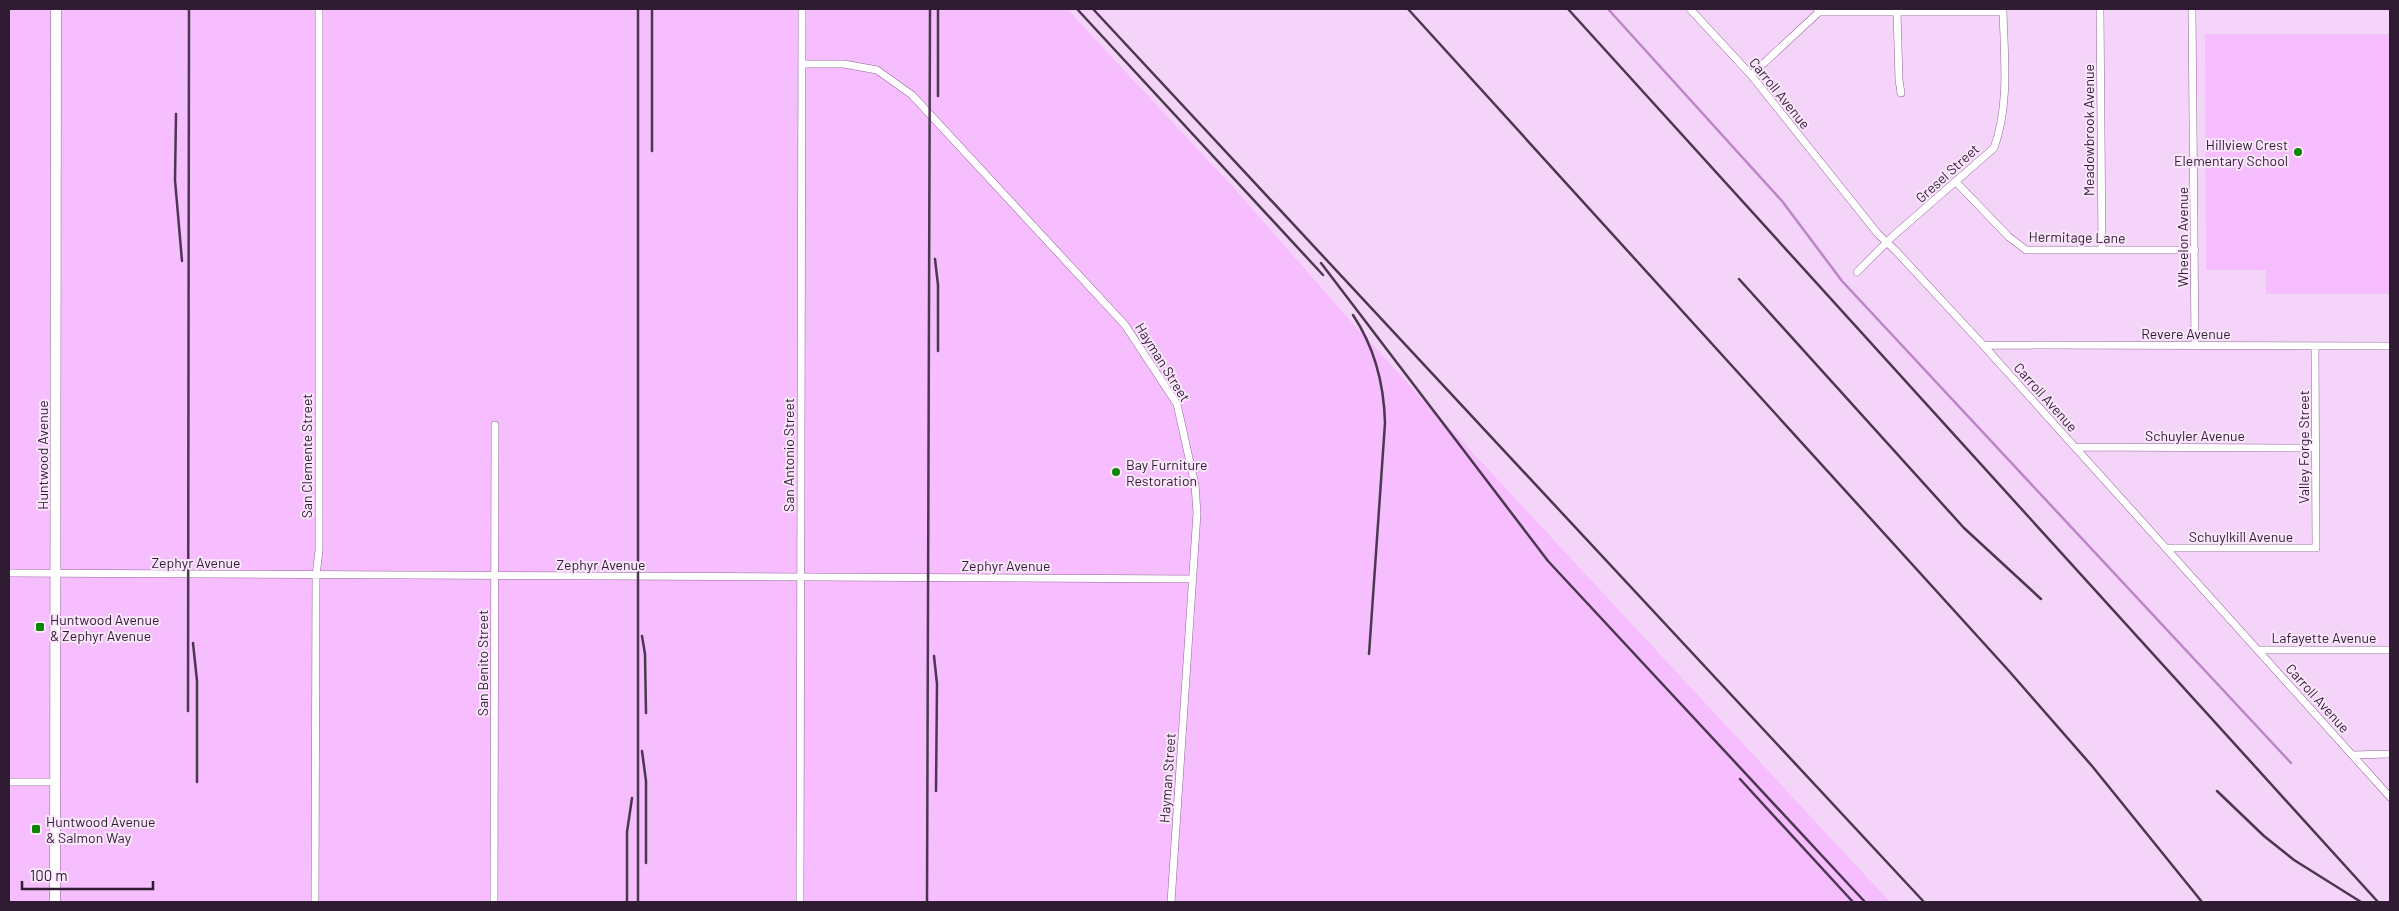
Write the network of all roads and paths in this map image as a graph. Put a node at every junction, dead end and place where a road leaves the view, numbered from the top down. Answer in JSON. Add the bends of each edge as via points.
{"nodes":[{"id":1,"x":56,"y":9,"type":"edge"},
{"id":2,"x":319,"y":9,"type":"edge"},
{"id":3,"x":802,"y":9,"type":"edge"},
{"id":4,"x":1690,"y":9,"type":"edge"},
{"id":5,"x":2100,"y":9,"type":"edge"},
{"id":6,"x":2192,"y":9,"type":"edge"},
{"id":7,"x":1818,"y":10,"type":"edge"},
{"id":8,"x":2003,"y":10,"type":"edge"},
{"id":9,"x":1897,"y":12,"type":"junction"},
{"id":10,"x":802,"y":64,"type":"junction"},
{"id":11,"x":1751,"y":76,"type":"junction"},
{"id":12,"x":1901,"y":93,"type":"dead end"},
{"id":13,"x":1956,"y":182,"type":"junction"},
{"id":14,"x":1888,"y":243,"type":"junction"},
{"id":15,"x":2102,"y":250,"type":"junction"},
{"id":16,"x":2195,"y":250,"type":"junction"},
{"id":17,"x":1857,"y":272,"type":"dead end"},
{"id":18,"x":1982,"y":345,"type":"junction"},
{"id":19,"x":2195,"y":346,"type":"junction"},
{"id":20,"x":2315,"y":346,"type":"junction"},
{"id":21,"x":2390,"y":346,"type":"edge"},
{"id":22,"x":495,"y":424,"type":"dead end"},
{"id":23,"x":2075,"y":447,"type":"junction"},
{"id":24,"x":2315,"y":448,"type":"junction"},
{"id":25,"x":2166,"y":548,"type":"junction"},
{"id":26,"x":2316,"y":548,"type":"joint"},
{"id":27,"x":9,"y":573,"type":"edge"},
{"id":28,"x":56,"y":574,"type":"junction"},
{"id":29,"x":316,"y":576,"type":"junction"},
{"id":30,"x":495,"y":576,"type":"junction"},
{"id":31,"x":800,"y":577,"type":"junction"},
{"id":32,"x":1193,"y":579,"type":"junction"},
{"id":33,"x":2258,"y":650,"type":"junction"},
{"id":34,"x":2390,"y":650,"type":"edge"},
{"id":35,"x":2390,"y":754,"type":"edge"},
{"id":36,"x":2353,"y":755,"type":"junction"},
{"id":37,"x":9,"y":782,"type":"edge"},
{"id":38,"x":55,"y":782,"type":"junction"},
{"id":39,"x":2390,"y":797,"type":"edge"},
{"id":40,"x":55,"y":902,"type":"edge"},
{"id":41,"x":314,"y":902,"type":"edge"},
{"id":42,"x":494,"y":902,"type":"edge"},
{"id":43,"x":800,"y":902,"type":"edge"},
{"id":44,"x":1171,"y":902,"type":"edge"}],
"edges":[{"from":1,"to":28,"type":"street","name":"Huntwood Avenue"},
{"from":2,"to":29,"type":"street","name":"San Clemente Street","via":[[319,550]]},
{"from":3,"to":10,"type":"street","name":"San Antonio Street"},
{"from":4,"to":11,"type":"street","name":"Carroll Avenue"},
{"from":5,"to":15,"type":"street","name":"Meadowbrook Avenue"},
{"from":6,"to":16,"type":"street","name":"Wheelon Avenue"},
{"from":7,"to":9,"type":"street"},
{"from":7,"to":11,"type":"street"},
{"from":8,"to":9,"type":"street"},
{"from":8,"to":13,"type":"street","name":"Gresel Street","via":[[2004,106],[2001,128],[1994,148]]},
{"from":9,"to":12,"type":"street"},
{"from":10,"to":31,"type":"street","name":"San Antonio Street"},
{"from":10,"to":32,"type":"street","name":"Hayman Street","via":[[844,64],[877,70],[912,94],[1124,325],[1177,404],[1195,485],[1197,513]]},
{"from":11,"to":14,"type":"street","name":"Carroll Avenue"},
{"from":13,"to":14,"type":"street","name":"Gresel Street"},
{"from":13,"to":15,"type":"street","name":"Hermitage Lane","via":[[2009,237],[2026,250]]},
{"from":14,"to":17,"type":"street","name":"Gresel Street"},
{"from":14,"to":18,"type":"street","name":"Carroll Avenue"},
{"from":15,"to":16,"type":"street","name":"Hermitage Lane"},
{"from":16,"to":19,"type":"street","name":"Wheelon Avenue"},
{"from":18,"to":19,"type":"street","name":"Revere Avenue"},
{"from":18,"to":23,"type":"street","name":"Carroll Avenue"},
{"from":19,"to":20,"type":"street","name":"Revere Avenue"},
{"from":20,"to":21,"type":"street","name":"Revere Avenue"},
{"from":20,"to":24,"type":"street","name":"Valley Forge Street"},
{"from":22,"to":30,"type":"street","name":"San Benito Street"},
{"from":23,"to":24,"type":"street","name":"Schuyler Avenue"},
{"from":23,"to":25,"type":"street","name":"Carroll Avenue"},
{"from":24,"to":26,"type":"street","name":"Valley Forge Street"},
{"from":25,"to":26,"type":"street","name":"Schuylkill Avenue"},
{"from":25,"to":33,"type":"street","name":"Carroll Avenue"},
{"from":27,"to":28,"type":"street","name":"Zephyr Avenue"},
{"from":28,"to":29,"type":"street","name":"Zephyr Avenue"},
{"from":28,"to":38,"type":"street","name":"Huntwood Avenue"},
{"from":29,"to":30,"type":"street","name":"Zephyr Avenue"},
{"from":29,"to":41,"type":"street","name":"San Clemente Street"},
{"from":30,"to":31,"type":"street","name":"Zephyr Avenue"},
{"from":30,"to":42,"type":"street","name":"San Benito Street"},
{"from":31,"to":32,"type":"street","name":"Zephyr Avenue"},
{"from":31,"to":43,"type":"street","name":"San Antonio Street"},
{"from":32,"to":44,"type":"street","name":"Hayman Street"},
{"from":33,"to":34,"type":"street","name":"Lafayette Avenue"},
{"from":33,"to":36,"type":"street","name":"Carroll Avenue"},
{"from":35,"to":36,"type":"street"},
{"from":36,"to":39,"type":"street","name":"Carroll Avenue"},
{"from":37,"to":38,"type":"street"},
{"from":38,"to":40,"type":"street","name":"Huntwood Avenue"}]}
